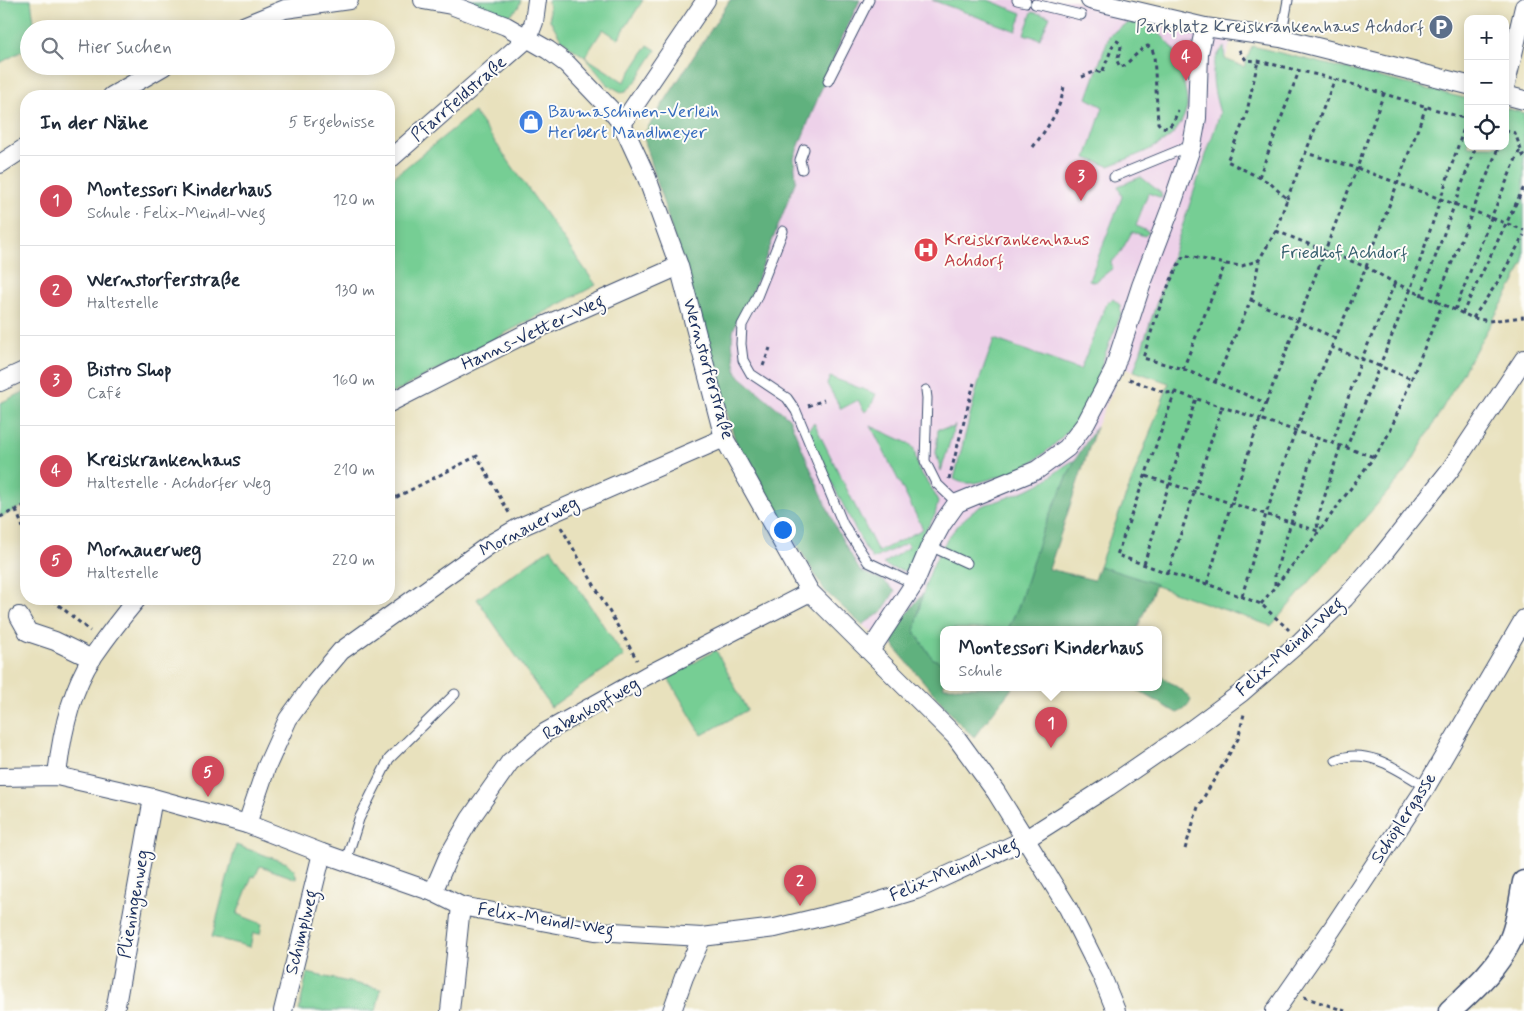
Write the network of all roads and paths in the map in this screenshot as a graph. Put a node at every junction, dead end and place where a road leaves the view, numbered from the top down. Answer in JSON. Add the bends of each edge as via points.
{"nodes":[{"id":1,"x":349,"y":0,"type":"edge"},
{"id":2,"x":423,"y":0,"type":"edge"},
{"id":3,"x":537,"y":0,"type":"edge"},
{"id":4,"x":706,"y":0,"type":"edge"},
{"id":5,"x":869,"y":0,"type":"edge"},
{"id":6,"x":1288,"y":0,"type":"edge"},
{"id":7,"x":1026,"y":2,"type":"edge"},
{"id":8,"x":1524,"y":7,"type":"edge"},
{"id":9,"x":1086,"y":8,"type":"edge"},
{"id":10,"x":258,"y":20,"type":"edge"},
{"id":11,"x":1205,"y":27,"type":"junction"},
{"id":12,"x":1235,"y":32,"type":"junction"},
{"id":13,"x":528,"y":38,"type":"junction"},
{"id":14,"x":1281,"y":38,"type":"junction"},
{"id":15,"x":1258,"y":62,"type":"junction"},
{"id":16,"x":1299,"y":71,"type":"junction"},
{"id":17,"x":1509,"y":71,"type":"edge"},
{"id":18,"x":148,"y":75,"type":"edge"},
{"id":19,"x":1082,"y":77,"type":"dead end"},
{"id":20,"x":1335,"y":79,"type":"junction"},
{"id":21,"x":828,"y":81,"type":"dead end"},
{"id":22,"x":1464,"y":84,"type":"edge"},
{"id":23,"x":1064,"y":86,"type":"dead end"},
{"id":24,"x":122,"y":90,"type":"edge"},
{"id":25,"x":1199,"y":90,"type":"junction"},
{"id":26,"x":1384,"y":93,"type":"junction"},
{"id":27,"x":1509,"y":96,"type":"edge"},
{"id":28,"x":1524,"y":100,"type":"edge"},
{"id":29,"x":1426,"y":107,"type":"junction"},
{"id":30,"x":1464,"y":118,"type":"edge"},
{"id":31,"x":622,"y":124,"type":"junction"},
{"id":32,"x":1464,"y":128,"type":"edge"},
{"id":33,"x":1509,"y":132,"type":"edge"},
{"id":34,"x":1192,"y":145,"type":"junction"},
{"id":35,"x":1032,"y":147,"type":"dead end"},
{"id":36,"x":1521,"y":147,"type":"junction"},
{"id":37,"x":804,"y":149,"type":"dead end"},
{"id":38,"x":1474,"y":150,"type":"edge"},
{"id":39,"x":1497,"y":150,"type":"edge"},
{"id":40,"x":20,"y":151,"type":"edge"},
{"id":41,"x":1306,"y":153,"type":"junction"},
{"id":42,"x":395,"y":155,"type":"edge"},
{"id":43,"x":1524,"y":158,"type":"edge"},
{"id":44,"x":0,"y":164,"type":"edge"},
{"id":45,"x":1357,"y":168,"type":"junction"},
{"id":46,"x":802,"y":169,"type":"dead end"},
{"id":47,"x":1259,"y":177,"type":"junction"},
{"id":48,"x":1114,"y":178,"type":"dead end"},
{"id":49,"x":1398,"y":182,"type":"junction"},
{"id":50,"x":1524,"y":187,"type":"edge"},
{"id":51,"x":1287,"y":199,"type":"junction"},
{"id":52,"x":1439,"y":199,"type":"junction"},
{"id":53,"x":1454,"y":204,"type":"junction"},
{"id":54,"x":1472,"y":211,"type":"junction"},
{"id":55,"x":1491,"y":218,"type":"junction"},
{"id":56,"x":1507,"y":222,"type":"junction"},
{"id":57,"x":1524,"y":230,"type":"edge"},
{"id":58,"x":783,"y":231,"type":"dead end"},
{"id":59,"x":1276,"y":231,"type":"junction"},
{"id":60,"x":1524,"y":235,"type":"edge"},
{"id":61,"x":1324,"y":251,"type":"junction"},
{"id":62,"x":1259,"y":260,"type":"junction"},
{"id":63,"x":1225,"y":264,"type":"junction"},
{"id":64,"x":679,"y":266,"type":"junction"},
{"id":65,"x":1366,"y":267,"type":"junction"},
{"id":66,"x":1395,"y":284,"type":"junction"},
{"id":67,"x":1410,"y":290,"type":"junction"},
{"id":68,"x":1421,"y":296,"type":"junction"},
{"id":69,"x":1252,"y":300,"type":"junction"},
{"id":70,"x":1436,"y":302,"type":"junction"},
{"id":71,"x":1442,"y":304,"type":"junction"},
{"id":72,"x":1455,"y":310,"type":"junction"},
{"id":73,"x":1462,"y":314,"type":"junction"},
{"id":74,"x":1524,"y":317,"type":"edge"},
{"id":75,"x":1473,"y":318,"type":"junction"},
{"id":76,"x":1297,"y":321,"type":"junction"},
{"id":77,"x":1335,"y":338,"type":"junction"},
{"id":78,"x":1331,"y":347,"type":"junction"},
{"id":79,"x":770,"y":348,"type":"dead end"},
{"id":80,"x":1362,"y":358,"type":"junction"},
{"id":81,"x":1524,"y":358,"type":"edge"},
{"id":82,"x":1380,"y":365,"type":"junction"},
{"id":83,"x":1183,"y":369,"type":"junction"},
{"id":84,"x":1113,"y":372,"type":"junction"},
{"id":85,"x":20,"y":373,"type":"edge"},
{"id":86,"x":1412,"y":378,"type":"junction"},
{"id":87,"x":759,"y":380,"type":"junction"},
{"id":88,"x":0,"y":382,"type":"edge"},
{"id":89,"x":974,"y":382,"type":"dead end"},
{"id":90,"x":1215,"y":382,"type":"junction"},
{"id":91,"x":926,"y":390,"type":"dead end"},
{"id":92,"x":1175,"y":392,"type":"junction"},
{"id":93,"x":1196,"y":398,"type":"junction"},
{"id":94,"x":395,"y":400,"type":"edge"},
{"id":95,"x":1266,"y":402,"type":"junction"},
{"id":96,"x":1222,"y":406,"type":"junction"},
{"id":97,"x":1260,"y":419,"type":"junction"},
{"id":98,"x":1295,"y":432,"type":"junction"},
{"id":99,"x":724,"y":438,"type":"junction"},
{"id":100,"x":1317,"y":439,"type":"junction"},
{"id":101,"x":1332,"y":444,"type":"junction"},
{"id":102,"x":1340,"y":447,"type":"junction"},
{"id":103,"x":1346,"y":449,"type":"junction"},
{"id":104,"x":1374,"y":457,"type":"junction"},
{"id":105,"x":1146,"y":476,"type":"junction"},
{"id":106,"x":1170,"y":484,"type":"junction"},
{"id":107,"x":1196,"y":491,"type":"junction"},
{"id":108,"x":395,"y":498,"type":"edge"},
{"id":109,"x":951,"y":498,"type":"junction"},
{"id":110,"x":1230,"y":504,"type":"junction"},
{"id":111,"x":20,"y":508,"type":"edge"},
{"id":112,"x":16,"y":510,"type":"junction"},
{"id":113,"x":552,"y":512,"type":"junction"},
{"id":114,"x":1266,"y":514,"type":"junction"},
{"id":115,"x":0,"y":518,"type":"edge"},
{"id":116,"x":20,"y":520,"type":"edge"},
{"id":117,"x":1290,"y":521,"type":"junction"},
{"id":118,"x":518,"y":528,"type":"junction"},
{"id":119,"x":1318,"y":531,"type":"junction"},
{"id":120,"x":930,"y":546,"type":"junction"},
{"id":121,"x":967,"y":563,"type":"dead end"},
{"id":122,"x":1144,"y":564,"type":"junction"},
{"id":123,"x":1168,"y":573,"type":"junction"},
{"id":124,"x":914,"y":584,"type":"junction"},
{"id":125,"x":1207,"y":584,"type":"junction"},
{"id":126,"x":1275,"y":585,"type":"junction"},
{"id":127,"x":810,"y":592,"type":"junction"},
{"id":128,"x":1242,"y":596,"type":"junction"},
{"id":129,"x":1261,"y":604,"type":"junction"},
{"id":130,"x":59,"y":605,"type":"edge"},
{"id":131,"x":132,"y":605,"type":"edge"},
{"id":132,"x":19,"y":616,"type":"dead end"},
{"id":133,"x":1524,"y":618,"type":"edge"},
{"id":134,"x":1301,"y":640,"type":"junction"},
{"id":135,"x":104,"y":642,"type":"junction"},
{"id":136,"x":870,"y":651,"type":"junction"},
{"id":137,"x":92,"y":659,"type":"junction"},
{"id":138,"x":646,"y":676,"type":"junction"},
{"id":139,"x":1241,"y":693,"type":"junction"},
{"id":140,"x":455,"y":694,"type":"dead end"},
{"id":141,"x":1336,"y":760,"type":"dead end"},
{"id":142,"x":57,"y":776,"type":"junction"},
{"id":143,"x":0,"y":777,"type":"edge"},
{"id":144,"x":1426,"y":787,"type":"junction"},
{"id":145,"x":153,"y":798,"type":"junction"},
{"id":146,"x":247,"y":824,"type":"junction"},
{"id":147,"x":1026,"y":839,"type":"junction"},
{"id":148,"x":1185,"y":849,"type":"dead end"},
{"id":149,"x":322,"y":853,"type":"junction"},
{"id":150,"x":346,"y":861,"type":"junction"},
{"id":151,"x":1524,"y":882,"type":"edge"},
{"id":152,"x":433,"y":892,"type":"junction"},
{"id":153,"x":461,"y":906,"type":"junction"},
{"id":154,"x":702,"y":936,"type":"junction"},
{"id":155,"x":1291,"y":989,"type":"junction"},
{"id":156,"x":115,"y":1011,"type":"edge"},
{"id":157,"x":282,"y":1011,"type":"edge"},
{"id":158,"x":450,"y":1011,"type":"edge"},
{"id":159,"x":672,"y":1011,"type":"edge"},
{"id":160,"x":1116,"y":1011,"type":"edge"},
{"id":161,"x":1275,"y":1011,"type":"edge"},
{"id":162,"x":1345,"y":1011,"type":"edge"},
{"id":163,"x":1450,"y":1011,"type":"edge"}],
"edges":[{"from":1,"to":10,"type":"street","via":[[286,9]]},
{"from":2,"to":13,"type":"street","name":"Wernstorferstraße","via":[[451,5]]},
{"from":3,"to":13,"type":"street"},
{"from":4,"to":31,"type":"street"},
{"from":5,"to":21,"type":"lane"},
{"from":6,"to":14,"type":"lane"},
{"from":7,"to":9,"type":"lane"},
{"from":8,"to":17,"type":"street"},
{"from":9,"to":11,"type":"street"},
{"from":11,"to":12,"type":"street"},
{"from":11,"to":25,"type":"street","via":[[1199,53]]},
{"from":12,"to":14,"type":"street"},
{"from":12,"to":15,"type":"path","via":[[1246,60]]},
{"from":13,"to":31,"type":"street","name":"Wernstorferstraße","via":[[567,64]]},
{"from":13,"to":42,"type":"street","name":"Pfarrfeldstraße"},
{"from":14,"to":22,"type":"street"},
{"from":15,"to":16,"type":"path"},
{"from":15,"to":47,"type":"path","via":[[1246,116],[1227,161]]},
{"from":16,"to":20,"type":"path"},
{"from":16,"to":47,"type":"path"},
{"from":18,"to":24,"type":"street"},
{"from":19,"to":25,"type":"path","via":[[1096,71],[1102,73],[1112,45],[1117,41],[1121,47],[1117,61],[1120,67],[1148,46],[1154,55],[1158,123],[1164,128],[1172,125],[1183,98]]},
{"from":20,"to":26,"type":"path"},
{"from":20,"to":41,"type":"path"},
{"from":23,"to":35,"type":"path","via":[[1062,100],[1052,121]]},
{"from":25,"to":34,"type":"street"},
{"from":26,"to":29,"type":"path"},
{"from":26,"to":45,"type":"path"},
{"from":27,"to":28,"type":"street"},
{"from":29,"to":30,"type":"path"},
{"from":29,"to":49,"type":"path"},
{"from":31,"to":64,"type":"street","name":"Wernstorferstraße","via":[[647,178]]},
{"from":32,"to":52,"type":"path"},
{"from":33,"to":36,"type":"path","via":[[1515,133]]},
{"from":34,"to":48,"type":"lane"},
{"from":34,"to":84,"type":"street"},
{"from":36,"to":43,"type":"path"},
{"from":36,"to":55,"type":"path"},
{"from":37,"to":46,"type":"lane","via":[[800,160]]},
{"from":38,"to":53,"type":"path"},
{"from":39,"to":54,"type":"path"},
{"from":40,"to":44,"type":"street"},
{"from":41,"to":45,"type":"path"},
{"from":41,"to":51,"type":"path"},
{"from":45,"to":49,"type":"path"},
{"from":45,"to":61,"type":"path"},
{"from":47,"to":51,"type":"path"},
{"from":49,"to":52,"type":"path"},
{"from":49,"to":65,"type":"path"},
{"from":50,"to":56,"type":"path"},
{"from":51,"to":59,"type":"path"},
{"from":52,"to":53,"type":"path"},
{"from":52,"to":67,"type":"path"},
{"from":53,"to":54,"type":"path"},
{"from":53,"to":68,"type":"path"},
{"from":54,"to":55,"type":"path"},
{"from":54,"to":70,"type":"path"},
{"from":55,"to":56,"type":"path"},
{"from":55,"to":72,"type":"path"},
{"from":56,"to":57,"type":"path"},
{"from":56,"to":73,"type":"path"},
{"from":58,"to":87,"type":"lane","via":[[742,325],[743,360]]},
{"from":59,"to":61,"type":"path"},
{"from":59,"to":62,"type":"path"},
{"from":60,"to":75,"type":"path"},
{"from":61,"to":65,"type":"path"},
{"from":61,"to":76,"type":"path"},
{"from":62,"to":63,"type":"path","via":[[1242,266]]},
{"from":62,"to":69,"type":"path"},
{"from":63,"to":83,"type":"path"},
{"from":63,"to":83,"type":"path","via":[[1184,255],[1173,276],[1143,358]]},
{"from":64,"to":94,"type":"street","name":"Hanns-Vetter-Weg","via":[[521,336]]},
{"from":64,"to":99,"type":"street","name":"Wernstorferstraße"},
{"from":65,"to":66,"type":"path"},
{"from":65,"to":77,"type":"path"},
{"from":66,"to":67,"type":"path"},
{"from":66,"to":80,"type":"path"},
{"from":67,"to":68,"type":"path"},
{"from":67,"to":82,"type":"path"},
{"from":68,"to":70,"type":"path"},
{"from":69,"to":76,"type":"path"},
{"from":69,"to":90,"type":"path"},
{"from":70,"to":71,"type":"path"},
{"from":71,"to":72,"type":"path"},
{"from":71,"to":86,"type":"path"},
{"from":72,"to":73,"type":"path"},
{"from":73,"to":75,"type":"path"},
{"from":74,"to":75,"type":"path","via":[[1489,321]]},
{"from":76,"to":77,"type":"path"},
{"from":76,"to":95,"type":"path"},
{"from":77,"to":78,"type":"path"},
{"from":78,"to":80,"type":"path"},
{"from":78,"to":98,"type":"path"},
{"from":79,"to":87,"type":"path"},
{"from":80,"to":82,"type":"path"},
{"from":80,"to":101,"type":"path"},
{"from":81,"to":134,"type":"street","name":"Felix-Meindl-Weg","via":[[1432,495],[1345,598]]},
{"from":82,"to":86,"type":"path"},
{"from":82,"to":103,"type":"path"},
{"from":83,"to":90,"type":"path"},
{"from":84,"to":92,"type":"path","via":[[1166,393]]},
{"from":84,"to":109,"type":"street","via":[[1086,423],[1067,448],[1037,470]]},
{"from":85,"to":88,"type":"street"},
{"from":86,"to":104,"type":"path","via":[[1390,431]]},
{"from":87,"to":124,"type":"lane","via":[[787,398],[796,411],[843,524],[868,562]]},
{"from":89,"to":109,"type":"path"},
{"from":90,"to":95,"type":"path"},
{"from":91,"to":109,"type":"lane","via":[[925,461],[936,483]]},
{"from":92,"to":93,"type":"path"},
{"from":92,"to":105,"type":"path"},
{"from":93,"to":96,"type":"path"},
{"from":93,"to":106,"type":"path"},
{"from":95,"to":97,"type":"path"},
{"from":96,"to":97,"type":"path"},
{"from":96,"to":107,"type":"path"},
{"from":97,"to":98,"type":"path"},
{"from":97,"to":110,"type":"path"},
{"from":98,"to":100,"type":"path"},
{"from":98,"to":114,"type":"path"},
{"from":99,"to":113,"type":"street","name":"Mornauerweg"},
{"from":99,"to":127,"type":"street","name":"Wernstorferstraße"},
{"from":100,"to":101,"type":"path"},
{"from":100,"to":117,"type":"path"},
{"from":101,"to":102,"type":"path"},
{"from":102,"to":103,"type":"path"},
{"from":102,"to":119,"type":"path","via":[[1318,521]]},
{"from":103,"to":104,"type":"path"},
{"from":104,"to":119,"type":"path"},
{"from":105,"to":106,"type":"path"},
{"from":105,"to":122,"type":"path","via":[[1116,555]]},
{"from":106,"to":107,"type":"path"},
{"from":106,"to":122,"type":"path"},
{"from":107,"to":110,"type":"path"},
{"from":107,"to":123,"type":"path"},
{"from":108,"to":118,"type":"path","via":[[477,456]]},
{"from":109,"to":120,"type":"street"},
{"from":110,"to":114,"type":"path"},
{"from":110,"to":125,"type":"path"},
{"from":111,"to":112,"type":"path"},
{"from":112,"to":115,"type":"path"},
{"from":112,"to":116,"type":"path"},
{"from":113,"to":118,"type":"street","name":"Mornauerweg"},
{"from":113,"to":138,"type":"path"},
{"from":114,"to":117,"type":"path"},
{"from":114,"to":128,"type":"path"},
{"from":117,"to":119,"type":"path"},
{"from":117,"to":126,"type":"path","via":[[1275,574]]},
{"from":118,"to":146,"type":"street","name":"Mornauerweg","via":[[492,543],[341,651],[288,719],[266,768]]},
{"from":119,"to":126,"type":"path"},
{"from":120,"to":121,"type":"lane"},
{"from":120,"to":124,"type":"street"},
{"from":122,"to":123,"type":"path"},
{"from":123,"to":125,"type":"path"},
{"from":124,"to":136,"type":"street"},
{"from":125,"to":128,"type":"path"},
{"from":126,"to":129,"type":"path"},
{"from":127,"to":136,"type":"street","name":"Wernstorferstraße"},
{"from":127,"to":138,"type":"street","name":"Rabenkopfweg"},
{"from":128,"to":129,"type":"path"},
{"from":129,"to":134,"type":"path"},
{"from":130,"to":135,"type":"path"},
{"from":131,"to":135,"type":"street"},
{"from":132,"to":137,"type":"street","via":[[28,632]]},
{"from":133,"to":144,"type":"street","name":"Schöplergasse"},
{"from":134,"to":139,"type":"street","name":"Felix-Meindl-Weg"},
{"from":135,"to":137,"type":"street"},
{"from":136,"to":147,"type":"street","name":"Wernstorferstraße","via":[[956,737]]},
{"from":137,"to":142,"type":"street","via":[[78,686],[60,744]]},
{"from":138,"to":152,"type":"street","name":"Rabenkopfweg","via":[[546,732],[510,762],[470,819]]},
{"from":139,"to":147,"type":"street","name":"Felix-Meindl-Weg","via":[[1108,787]]},
{"from":139,"to":148,"type":"path","via":[[1244,716],[1238,739],[1198,808]]},
{"from":140,"to":150,"type":"lane","via":[[389,759],[359,818]]},
{"from":141,"to":144,"type":"lane","via":[[1353,755],[1375,760],[1393,766]]},
{"from":142,"to":143,"type":"street","name":"Felix-Meindl-Weg"},
{"from":142,"to":145,"type":"street","name":"Felix-Meindl-Weg"},
{"from":144,"to":155,"type":"street","name":"Schöplergasse"},
{"from":145,"to":146,"type":"street","name":"Felix-Meindl-Weg"},
{"from":145,"to":156,"type":"street","name":"Plieningenweg"},
{"from":146,"to":149,"type":"street","name":"Felix-Meindl-Weg"},
{"from":147,"to":154,"type":"street","name":"Felix-Meindl-Weg","via":[[916,890],[850,910],[775,928]]},
{"from":147,"to":160,"type":"street","name":"Wernstorferstraße","via":[[1068,908]]},
{"from":149,"to":150,"type":"street","name":"Felix-Meindl-Weg"},
{"from":149,"to":157,"type":"street","name":"Schimplweg"},
{"from":150,"to":152,"type":"street","name":"Felix-Meindl-Weg"},
{"from":151,"to":163,"type":"street","via":[[1510,942],[1489,974]]},
{"from":152,"to":153,"type":"street","name":"Felix-Meindl-Weg"},
{"from":153,"to":154,"type":"street","name":"Felix-Meindl-Weg","via":[[595,930]]},
{"from":153,"to":158,"type":"street"},
{"from":154,"to":159,"type":"street"},
{"from":155,"to":161,"type":"street","name":"Schöplergasse"},
{"from":155,"to":162,"type":"path"}]}
